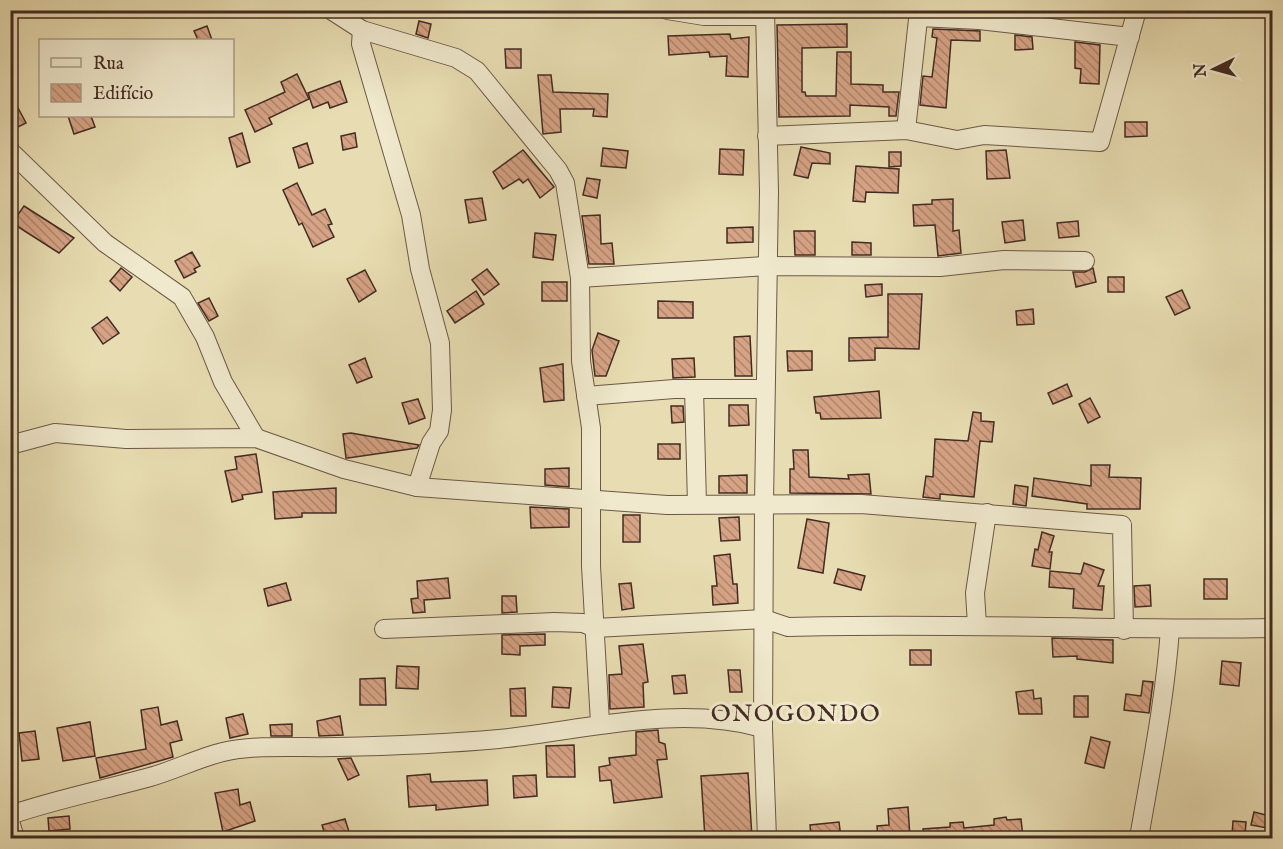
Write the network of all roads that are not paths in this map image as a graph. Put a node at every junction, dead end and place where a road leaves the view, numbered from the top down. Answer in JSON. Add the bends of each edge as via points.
{"nodes":[{"id":1,"x":331,"y":10,"type":"edge"},
{"id":2,"x":667,"y":10,"type":"edge"},
{"id":3,"x":1137,"y":10,"type":"edge"},
{"id":4,"x":764,"y":13,"type":"edge"},
{"id":5,"x":919,"y":14,"type":"edge"},
{"id":6,"x":362,"y":30,"type":"junction"},
{"id":7,"x":1130,"y":37,"type":"junction"},
{"id":8,"x":906,"y":130,"type":"junction"},
{"id":9,"x":767,"y":136,"type":"junction"},
{"id":10,"x":10,"y":151,"type":"edge"},
{"id":11,"x":1085,"y":261,"type":"dead end"},
{"id":12,"x":766,"y":266,"type":"junction"},
{"id":13,"x":580,"y":278,"type":"junction"},
{"id":14,"x":694,"y":389,"type":"junction"},
{"id":15,"x":765,"y":389,"type":"junction"},
{"id":16,"x":586,"y":396,"type":"junction"},
{"id":17,"x":256,"y":438,"type":"junction"},
{"id":18,"x":10,"y":445,"type":"edge"},
{"id":19,"x":417,"y":487,"type":"junction"},
{"id":20,"x":592,"y":500,"type":"junction"},
{"id":21,"x":764,"y":503,"type":"junction"},
{"id":22,"x":697,"y":504,"type":"junction"},
{"id":23,"x":987,"y":513,"type":"junction"},
{"id":24,"x":764,"y":619,"type":"junction"},
{"id":25,"x":977,"y":625,"type":"junction"},
{"id":26,"x":595,"y":628,"type":"junction"},
{"id":27,"x":1272,"y":628,"type":"edge"},
{"id":28,"x":384,"y":629,"type":"dead end"},
{"id":29,"x":1170,"y":629,"type":"junction"},
{"id":30,"x":1124,"y":630,"type":"junction"},
{"id":31,"x":600,"y":723,"type":"junction"},
{"id":32,"x":764,"y":728,"type":"junction"},
{"id":33,"x":10,"y":815,"type":"edge"},
{"id":34,"x":10,"y":822,"type":"edge"},
{"id":35,"x":15,"y":838,"type":"edge"},
{"id":36,"x":767,"y":838,"type":"edge"},
{"id":37,"x":1138,"y":838,"type":"edge"}],
"edges":[{"from":1,"to":6,"type":"street"},
{"from":2,"to":4,"type":"street","via":[[704,16]]},
{"from":3,"to":7,"type":"street"},
{"from":4,"to":9,"type":"street"},
{"from":5,"to":7,"type":"street"},
{"from":5,"to":8,"type":"street"},
{"from":6,"to":13,"type":"street","via":[[456,58],[477,70],[565,183]]},
{"from":6,"to":19,"type":"street","via":[[361,44],[405,192],[440,343],[439,431],[431,443]]},
{"from":7,"to":8,"type":"street","via":[[1100,142],[984,135],[957,140]]},
{"from":8,"to":9,"type":"street"},
{"from":9,"to":12,"type":"street"},
{"from":10,"to":17,"type":"street","via":[[105,243],[182,297],[205,337],[223,382]]},
{"from":11,"to":12,"type":"street","via":[[1004,260],[940,267]]},
{"from":12,"to":13,"type":"street"},
{"from":12,"to":15,"type":"street"},
{"from":13,"to":16,"type":"street","via":[[580,361]]},
{"from":14,"to":15,"type":"street"},
{"from":14,"to":16,"type":"street"},
{"from":14,"to":22,"type":"street"},
{"from":15,"to":21,"type":"street"},
{"from":16,"to":20,"type":"street","via":[[591,428]]},
{"from":17,"to":18,"type":"street","via":[[126,440],[55,433]]},
{"from":17,"to":19,"type":"street","via":[[344,469]]},
{"from":19,"to":20,"type":"street"},
{"from":20,"to":22,"type":"street"},
{"from":20,"to":26,"type":"street"},
{"from":21,"to":22,"type":"street"},
{"from":21,"to":23,"type":"street","via":[[861,504]]},
{"from":21,"to":24,"type":"street"},
{"from":23,"to":25,"type":"street","via":[[975,593]]},
{"from":23,"to":30,"type":"street","via":[[1122,525]]},
{"from":24,"to":25,"type":"street","via":[[788,627]]},
{"from":24,"to":26,"type":"street"},
{"from":24,"to":32,"type":"street"},
{"from":25,"to":30,"type":"street"},
{"from":26,"to":28,"type":"street","via":[[583,623],[554,622]]},
{"from":26,"to":31,"type":"street"},
{"from":27,"to":29,"type":"street"},
{"from":29,"to":30,"type":"street"},
{"from":29,"to":37,"type":"street","via":[[1158,738]]},
{"from":31,"to":32,"type":"street","via":[[702,718]]},
{"from":31,"to":33,"type":"street","via":[[526,736],[428,746],[223,752],[150,777]]},
{"from":32,"to":36,"type":"street"},
{"from":34,"to":35,"type":"street"}]}
